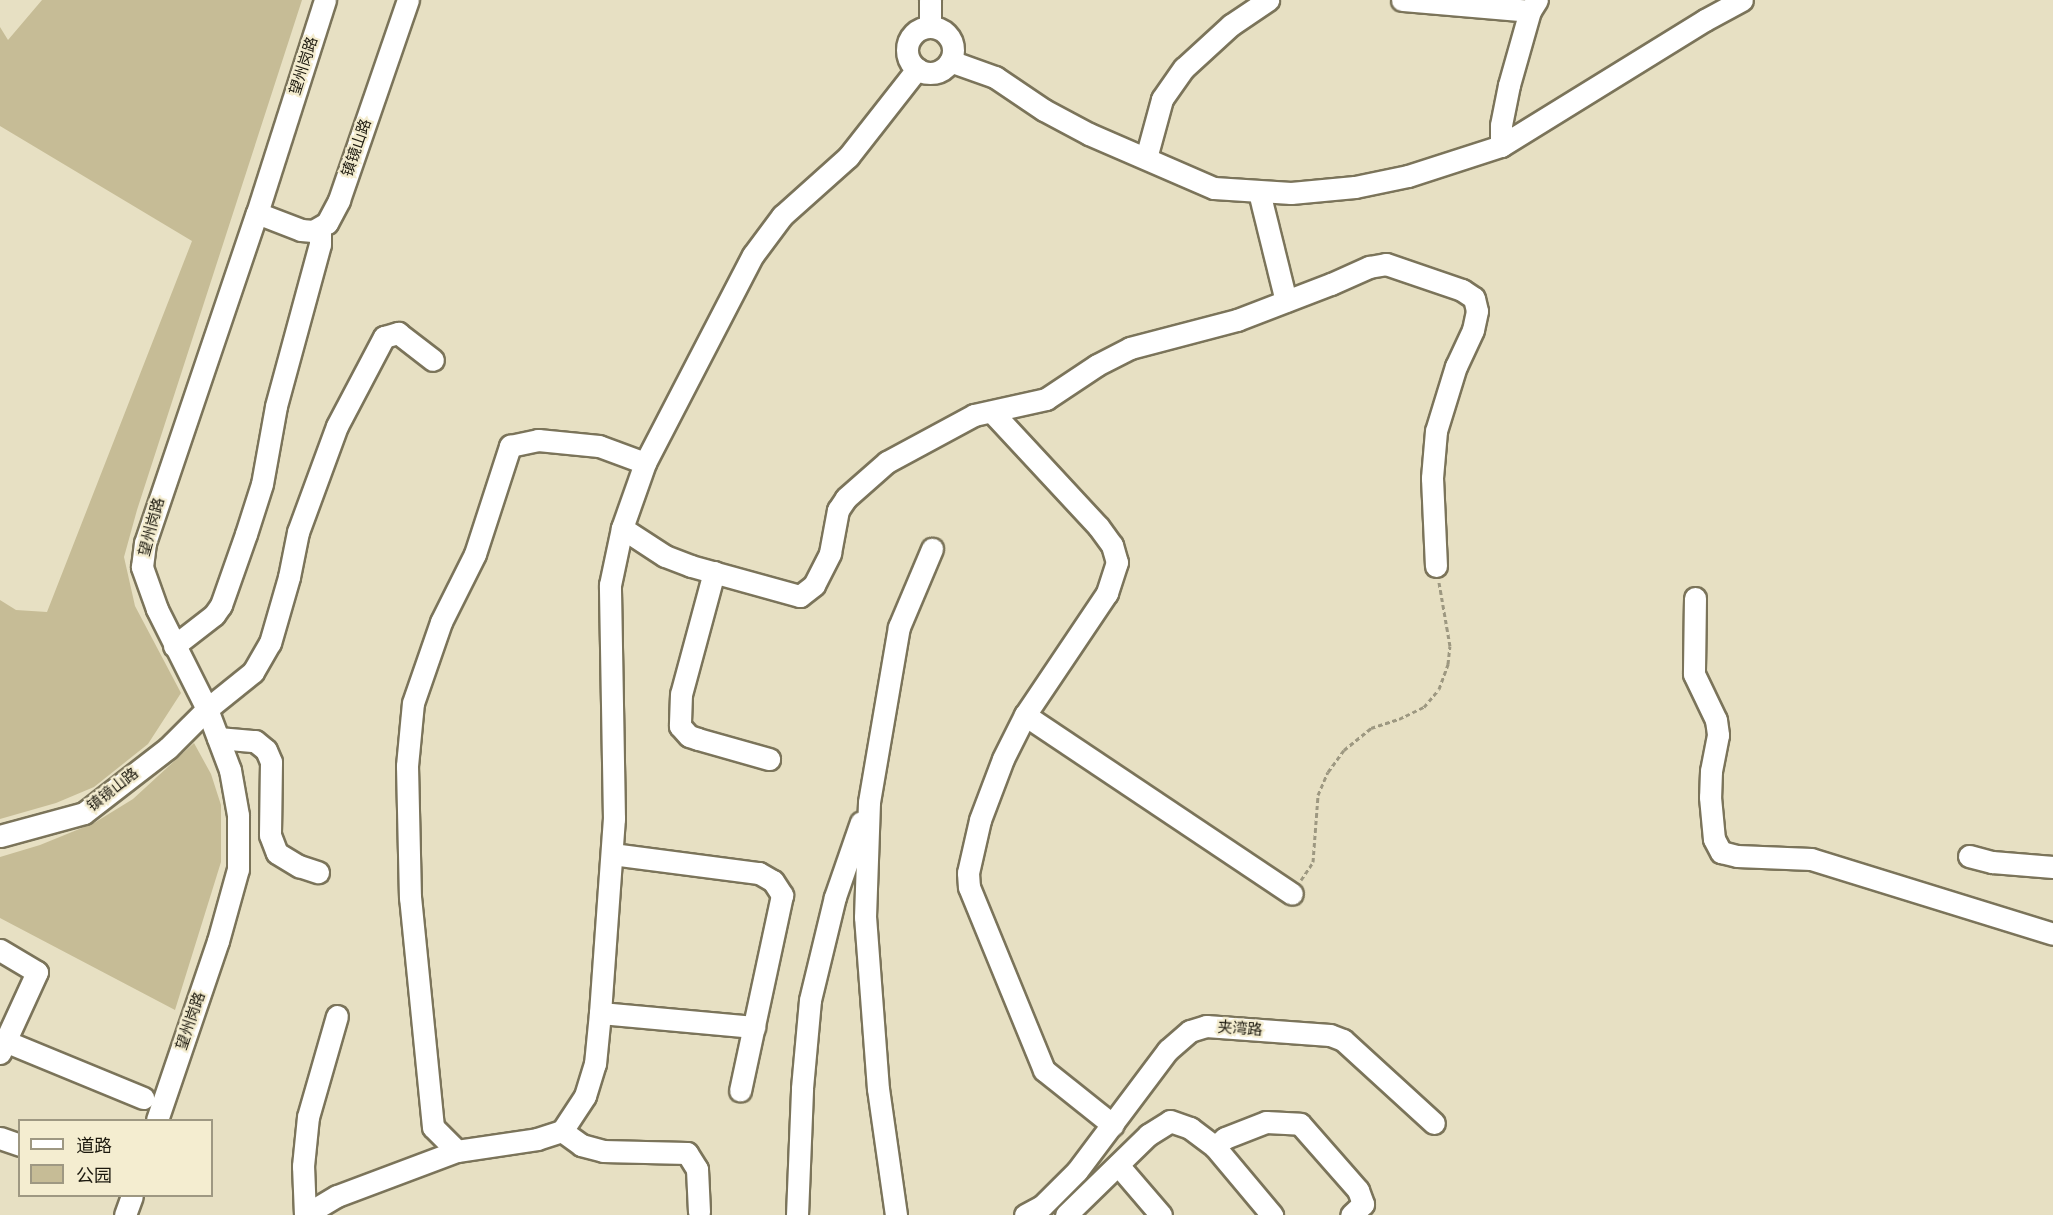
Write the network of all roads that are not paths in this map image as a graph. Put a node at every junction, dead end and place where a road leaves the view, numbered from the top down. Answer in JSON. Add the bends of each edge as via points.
{"nodes":[{"id":1,"x":325,"y":0,"type":"edge"},
{"id":2,"x":408,"y":0,"type":"edge"},
{"id":3,"x":930,"y":0,"type":"edge"},
{"id":4,"x":1268,"y":0,"type":"edge"},
{"id":5,"x":1401,"y":0,"type":"edge"},
{"id":6,"x":1742,"y":0,"type":"edge"},
{"id":7,"x":1533,"y":5,"type":"edge"},
{"id":8,"x":930,"y":27,"type":"junction"},
{"id":9,"x":950,"y":61,"type":"junction"},
{"id":10,"x":917,"y":69,"type":"junction"},
{"id":11,"x":1502,"y":146,"type":"junction"},
{"id":12,"x":1146,"y":158,"type":"junction"},
{"id":13,"x":1259,"y":192,"type":"junction"},
{"id":14,"x":257,"y":213,"type":"junction"},
{"id":15,"x":320,"y":228,"type":"junction"},
{"id":16,"x":1286,"y":301,"type":"junction"},
{"id":17,"x":433,"y":360,"type":"dead end"},
{"id":18,"x":992,"y":412,"type":"junction"},
{"id":19,"x":645,"y":463,"type":"junction"},
{"id":20,"x":622,"y":528,"type":"junction"},
{"id":21,"x":932,"y":549,"type":"dead end"},
{"id":22,"x":1436,"y":566,"type":"road end"},
{"id":23,"x":714,"y":572,"type":"junction"},
{"id":24,"x":1695,"y":598,"type":"dead end"},
{"id":25,"x":174,"y":646,"type":"junction"},
{"id":26,"x":207,"y":709,"type":"junction"},
{"id":27,"x":1025,"y":715,"type":"junction"},
{"id":28,"x":218,"y":738,"type":"junction"},
{"id":29,"x":769,"y":759,"type":"dead end"},
{"id":30,"x":869,"y":802,"type":"junction"},
{"id":31,"x":0,"y":836,"type":"edge"},
{"id":32,"x":612,"y":854,"type":"junction"},
{"id":33,"x":1969,"y":856,"type":"dead end"},
{"id":34,"x":2053,"y":867,"type":"edge"},
{"id":35,"x":318,"y":872,"type":"dead end"},
{"id":36,"x":1292,"y":894,"type":"road end"},
{"id":37,"x":2053,"y":934,"type":"edge"},
{"id":38,"x":0,"y":950,"type":"edge"},
{"id":39,"x":600,"y":1013,"type":"junction"},
{"id":40,"x":337,"y":1017,"type":"dead end"},
{"id":41,"x":754,"y":1027,"type":"junction"},
{"id":42,"x":2,"y":1044,"type":"edge"},
{"id":43,"x":740,"y":1091,"type":"dead end"},
{"id":44,"x":143,"y":1098,"type":"dead end"},
{"id":45,"x":157,"y":1119,"type":"edge"},
{"id":46,"x":1434,"y":1123,"type":"dead end"},
{"id":47,"x":1113,"y":1125,"type":"junction"},
{"id":48,"x":562,"y":1131,"type":"junction"},
{"id":49,"x":0,"y":1138,"type":"edge"},
{"id":50,"x":18,"y":1143,"type":"edge"},
{"id":51,"x":1215,"y":1147,"type":"junction"},
{"id":52,"x":457,"y":1151,"type":"junction"},
{"id":53,"x":1118,"y":1165,"type":"junction"},
{"id":54,"x":132,"y":1197,"type":"edge"},
{"id":55,"x":699,"y":1212,"type":"dead end"},
{"id":56,"x":125,"y":1215,"type":"edge"},
{"id":57,"x":305,"y":1215,"type":"edge"},
{"id":58,"x":797,"y":1215,"type":"edge"},
{"id":59,"x":896,"y":1215,"type":"edge"},
{"id":60,"x":1025,"y":1215,"type":"edge"},
{"id":61,"x":1066,"y":1215,"type":"edge"},
{"id":62,"x":1161,"y":1215,"type":"edge"},
{"id":63,"x":1272,"y":1215,"type":"edge"},
{"id":64,"x":1351,"y":1215,"type":"edge"}],
"edges":[{"from":1,"to":14,"type":"street","name":"望州岗路"},
{"from":2,"to":15,"type":"street","name":"镇镜山路","via":[[339,200]]},
{"from":3,"to":8,"type":"street"},
{"from":4,"to":12,"type":"street","via":[[1231,25],[1184,68],[1162,99]]},
{"from":5,"to":7,"type":"street"},
{"from":6,"to":11,"type":"street"},
{"from":7,"to":11,"type":"street","via":[[1509,85],[1501,124]]},
{"from":8,"to":9,"type":"street","via":[[950,39]]},
{"from":8,"to":10,"type":"street","via":[[916,32],[908,44],[908,58]]},
{"from":9,"to":10,"type":"street","via":[[939,71]]},
{"from":9,"to":12,"type":"street","via":[[995,77],[1070,125]]},
{"from":10,"to":19,"type":"street","via":[[848,157],[782,216],[753,255]]},
{"from":11,"to":13,"type":"street","via":[[1408,176],[1355,187]]},
{"from":12,"to":13,"type":"street","via":[[1214,188]]},
{"from":13,"to":16,"type":"street"},
{"from":14,"to":15,"type":"street","via":[[301,230]]},
{"from":14,"to":25,"type":"street","name":"望州岗路","via":[[145,543],[142,567]]},
{"from":15,"to":25,"type":"street","via":[[320,244],[276,406],[262,484],[246,534],[221,605]]},
{"from":16,"to":18,"type":"street","via":[[1236,320],[1130,348],[1046,399]]},
{"from":16,"to":22,"type":"street","via":[[1369,267],[1386,264],[1462,290],[1474,298],[1478,311],[1473,330],[1456,366],[1437,431],[1432,478]]},
{"from":17,"to":26,"type":"street","name":"镇镜山路","via":[[398,333],[384,337],[337,426],[298,532],[270,643],[253,672]]},
{"from":18,"to":23,"type":"street","via":[[956,423],[887,462],[853,492],[838,510],[830,553],[814,585],[800,596]]},
{"from":18,"to":27,"type":"street","via":[[1098,526],[1112,545],[1116,562],[1107,593]]},
{"from":19,"to":20,"type":"street"},
{"from":19,"to":52,"type":"street","via":[[599,446],[538,440],[510,446],[475,554],[441,622],[412,703],[407,766],[410,898],[433,1127]]},
{"from":20,"to":23,"type":"street","via":[[665,556]]},
{"from":20,"to":32,"type":"street","via":[[610,585],[614,669]]},
{"from":21,"to":30,"type":"street","via":[[899,627]]},
{"from":23,"to":29,"type":"street","via":[[681,694],[680,726],[689,736]]},
{"from":24,"to":37,"type":"street","via":[[1694,674],[1716,720],[1718,735],[1710,797],[1714,839],[1721,852],[1811,859]]},
{"from":25,"to":26,"type":"street","name":"望州岗路"},
{"from":26,"to":28,"type":"street","name":"望州岗路"},
{"from":26,"to":31,"type":"street","name":"镇镜山路","via":[[168,748],[84,813]]},
{"from":27,"to":36,"type":"street"},
{"from":27,"to":47,"type":"street","via":[[1002,759],[980,820],[968,873],[969,888],[1044,1070]]},
{"from":28,"to":35,"type":"street","via":[[255,741],[266,750],[271,762],[270,835],[277,853]]},
{"from":28,"to":45,"type":"street","name":"望州岗路","via":[[230,770],[238,815],[238,869],[218,941]]},
{"from":30,"to":58,"type":"street","via":[[835,897],[810,1000]]},
{"from":30,"to":59,"type":"street","via":[[865,917],[878,1089]]},
{"from":32,"to":39,"type":"street"},
{"from":32,"to":41,"type":"street","via":[[759,873],[773,881],[782,895]]},
{"from":33,"to":34,"type":"street"},
{"from":38,"to":42,"type":"street","via":[[37,972]]},
{"from":39,"to":41,"type":"street"},
{"from":39,"to":48,"type":"street","via":[[595,1064],[585,1096]]},
{"from":40,"to":57,"type":"street","via":[[308,1117],[303,1167]]},
{"from":41,"to":43,"type":"street"},
{"from":42,"to":44,"type":"street"},
{"from":46,"to":47,"type":"street","name":"夹湾路","via":[[1343,1040],[1330,1035],[1206,1026],[1190,1031],[1168,1050]]},
{"from":47,"to":60,"type":"street","name":"夹湾路","via":[[1077,1171],[1042,1206]]},
{"from":48,"to":52,"type":"street","via":[[537,1139]]},
{"from":48,"to":55,"type":"street","via":[[581,1145],[603,1151],[687,1153],[697,1169]]},
{"from":49,"to":50,"type":"street"},
{"from":51,"to":53,"type":"street","via":[[1190,1128],[1170,1122],[1148,1135]]},
{"from":51,"to":63,"type":"street"},
{"from":51,"to":64,"type":"street","via":[[1225,1138],[1266,1122],[1300,1124],[1358,1190],[1363,1204]]},
{"from":52,"to":57,"type":"street","via":[[337,1196]]},
{"from":53,"to":61,"type":"street"},
{"from":53,"to":62,"type":"street"},
{"from":54,"to":56,"type":"street"}]}
